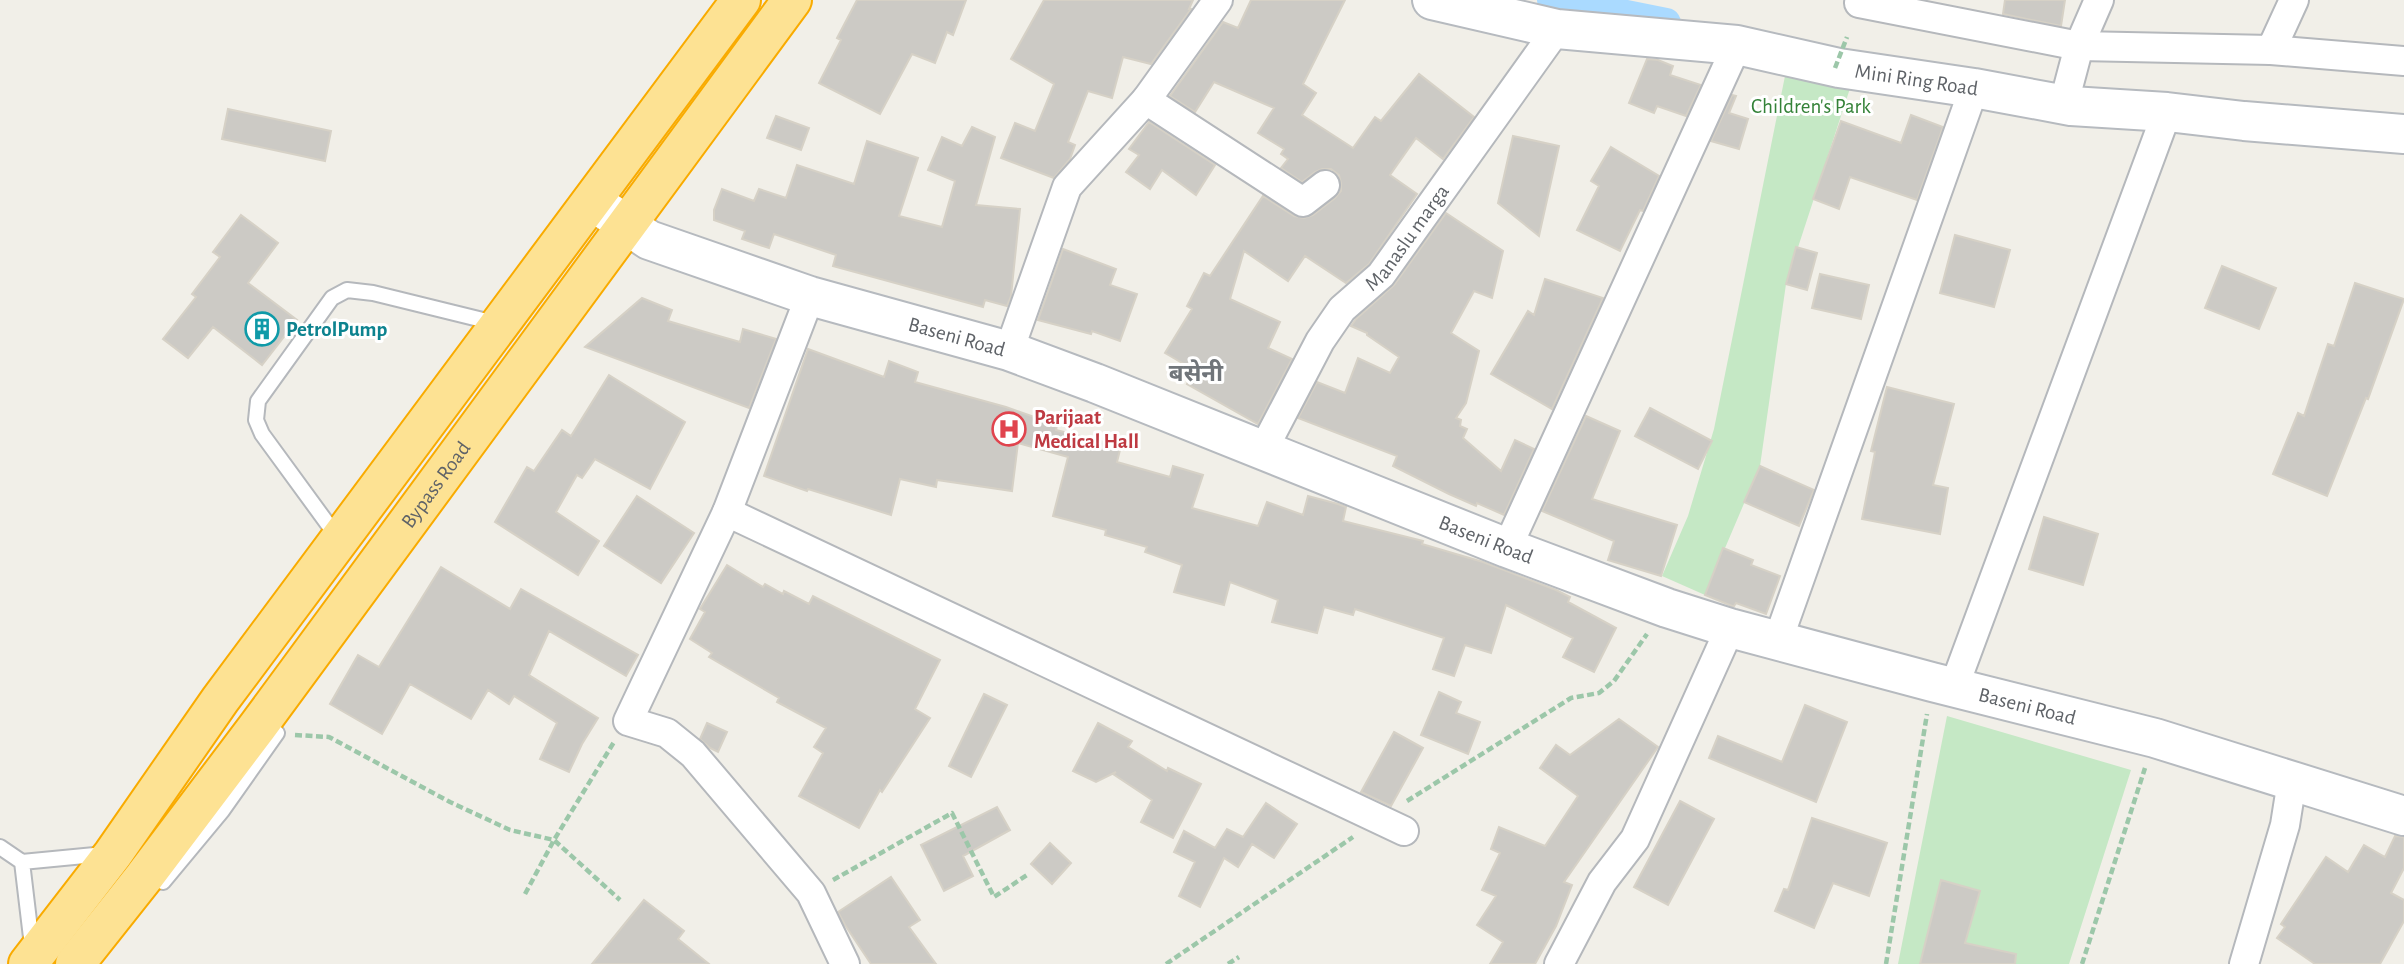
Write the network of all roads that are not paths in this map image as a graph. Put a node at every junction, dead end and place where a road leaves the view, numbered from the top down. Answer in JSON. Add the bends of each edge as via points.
{"nodes":[{"id":1,"x":741,"y":0,"type":"edge"},
{"id":2,"x":792,"y":0,"type":"edge"},
{"id":3,"x":1218,"y":0,"type":"edge"},
{"id":4,"x":1432,"y":0,"type":"edge"},
{"id":5,"x":2099,"y":0,"type":"edge"},
{"id":6,"x":2294,"y":0,"type":"edge"},
{"id":7,"x":1855,"y":1,"type":"edge"},
{"id":8,"x":1557,"y":29,"type":"junction"},
{"id":9,"x":1737,"y":45,"type":"junction"},
{"id":10,"x":2271,"y":50,"type":"junction"},
{"id":11,"x":2078,"y":52,"type":"junction"},
{"id":12,"x":2404,"y":61,"type":"edge"},
{"id":13,"x":1974,"y":88,"type":"junction"},
{"id":14,"x":1146,"y":100,"type":"junction"},
{"id":15,"x":2068,"y":102,"type":"junction"},
{"id":16,"x":2167,"y":112,"type":"junction"},
{"id":17,"x":2404,"y":134,"type":"edge"},
{"id":18,"x":1325,"y":186,"type":"dead end"},
{"id":19,"x":592,"y":201,"type":"junction"},
{"id":20,"x":625,"y":226,"type":"junction"},
{"id":21,"x":810,"y":296,"type":"junction"},
{"id":22,"x":500,"y":324,"type":"junction"},
{"id":23,"x":1009,"y":351,"type":"junction"},
{"id":24,"x":1263,"y":450,"type":"junction"},
{"id":25,"x":727,"y":512,"type":"junction"},
{"id":26,"x":339,"y":540,"type":"junction"},
{"id":27,"x":1507,"y":548,"type":"junction"},
{"id":28,"x":1730,"y":628,"type":"junction"},
{"id":29,"x":1778,"y":640,"type":"junction"},
{"id":30,"x":1943,"y":685,"type":"junction"},
{"id":31,"x":277,"y":733,"type":"road end"},
{"id":32,"x":2292,"y":781,"type":"junction"},
{"id":33,"x":2404,"y":816,"type":"edge"},
{"id":34,"x":1404,"y":831,"type":"dead end"},
{"id":35,"x":0,"y":847,"type":"edge"},
{"id":36,"x":113,"y":854,"type":"junction"},
{"id":37,"x":22,"y":862,"type":"junction"},
{"id":38,"x":155,"y":892,"type":"dead end"},
{"id":39,"x":32,"y":958,"type":"edge"},
{"id":40,"x":75,"y":964,"type":"edge"},
{"id":41,"x":845,"y":964,"type":"edge"},
{"id":42,"x":1559,"y":964,"type":"edge"},
{"id":43,"x":2244,"y":964,"type":"edge"}],
"edges":[{"from":1,"to":19,"type":"highway","name":"Bypass Road"},
{"from":2,"to":20,"type":"highway","name":"Bypass Road"},
{"from":3,"to":14,"type":"street"},
{"from":4,"to":8,"type":"street","name":"Mini Ring Road"},
{"from":5,"to":11,"type":"street"},
{"from":6,"to":10,"type":"street"},
{"from":7,"to":11,"type":"street"},
{"from":8,"to":9,"type":"street","name":"Mini Ring Road"},
{"from":8,"to":24,"type":"street","name":"Manaslu marga","via":[[1381,275],[1342,309],[1320,341]]},
{"from":9,"to":13,"type":"street","name":"Mini Ring Road","via":[[1839,68]]},
{"from":9,"to":27,"type":"street"},
{"from":10,"to":11,"type":"street"},
{"from":10,"to":12,"type":"street"},
{"from":11,"to":15,"type":"street"},
{"from":13,"to":15,"type":"street","name":"Mini Ring Road"},
{"from":13,"to":29,"type":"street"},
{"from":14,"to":18,"type":"street","via":[[1303,202]]},
{"from":14,"to":23,"type":"street","via":[[1067,187]]},
{"from":15,"to":16,"type":"street","name":"Mini Ring Road"},
{"from":16,"to":17,"type":"street","name":"Mini Ring Road"},
{"from":16,"to":30,"type":"street"},
{"from":19,"to":20,"type":"street","name":"Baseni Road"},
{"from":19,"to":22,"type":"highway","name":"Bypass Road"},
{"from":20,"to":21,"type":"street","name":"Baseni Road","via":[[649,240]]},
{"from":20,"to":40,"type":"highway","name":"Bypass Road","via":[[250,737]]},
{"from":21,"to":23,"type":"street","name":"Baseni Road"},
{"from":21,"to":25,"type":"street"},
{"from":22,"to":26,"type":"highway","name":"Bypass Road"},
{"from":22,"to":26,"type":"lane","via":[[373,293],[347,290],[332,298],[258,401],[257,419],[262,434]]},
{"from":23,"to":24,"type":"street","name":"Baseni Road"},
{"from":24,"to":27,"type":"street","name":"Baseni Road"},
{"from":25,"to":34,"type":"street"},
{"from":25,"to":41,"type":"street","via":[[628,721],[667,733],[693,754],[811,893]]},
{"from":26,"to":36,"type":"highway","name":"Bypass Road"},
{"from":27,"to":28,"type":"street","name":"Baseni Road"},
{"from":28,"to":29,"type":"street","name":"Baseni Road"},
{"from":28,"to":42,"type":"street","via":[[1635,839],[1602,882]]},
{"from":29,"to":30,"type":"street","name":"Baseni Road"},
{"from":30,"to":32,"type":"street","name":"Baseni Road","via":[[2155,738]]},
{"from":31,"to":38,"type":"lane","via":[[222,811]]},
{"from":32,"to":33,"type":"street","name":"Baseni Road"},
{"from":32,"to":43,"type":"street","via":[[2285,825]]},
{"from":35,"to":37,"type":"lane"},
{"from":36,"to":37,"type":"lane"},
{"from":36,"to":39,"type":"highway","name":"Bypass Road"},
{"from":37,"to":39,"type":"lane"}]}
